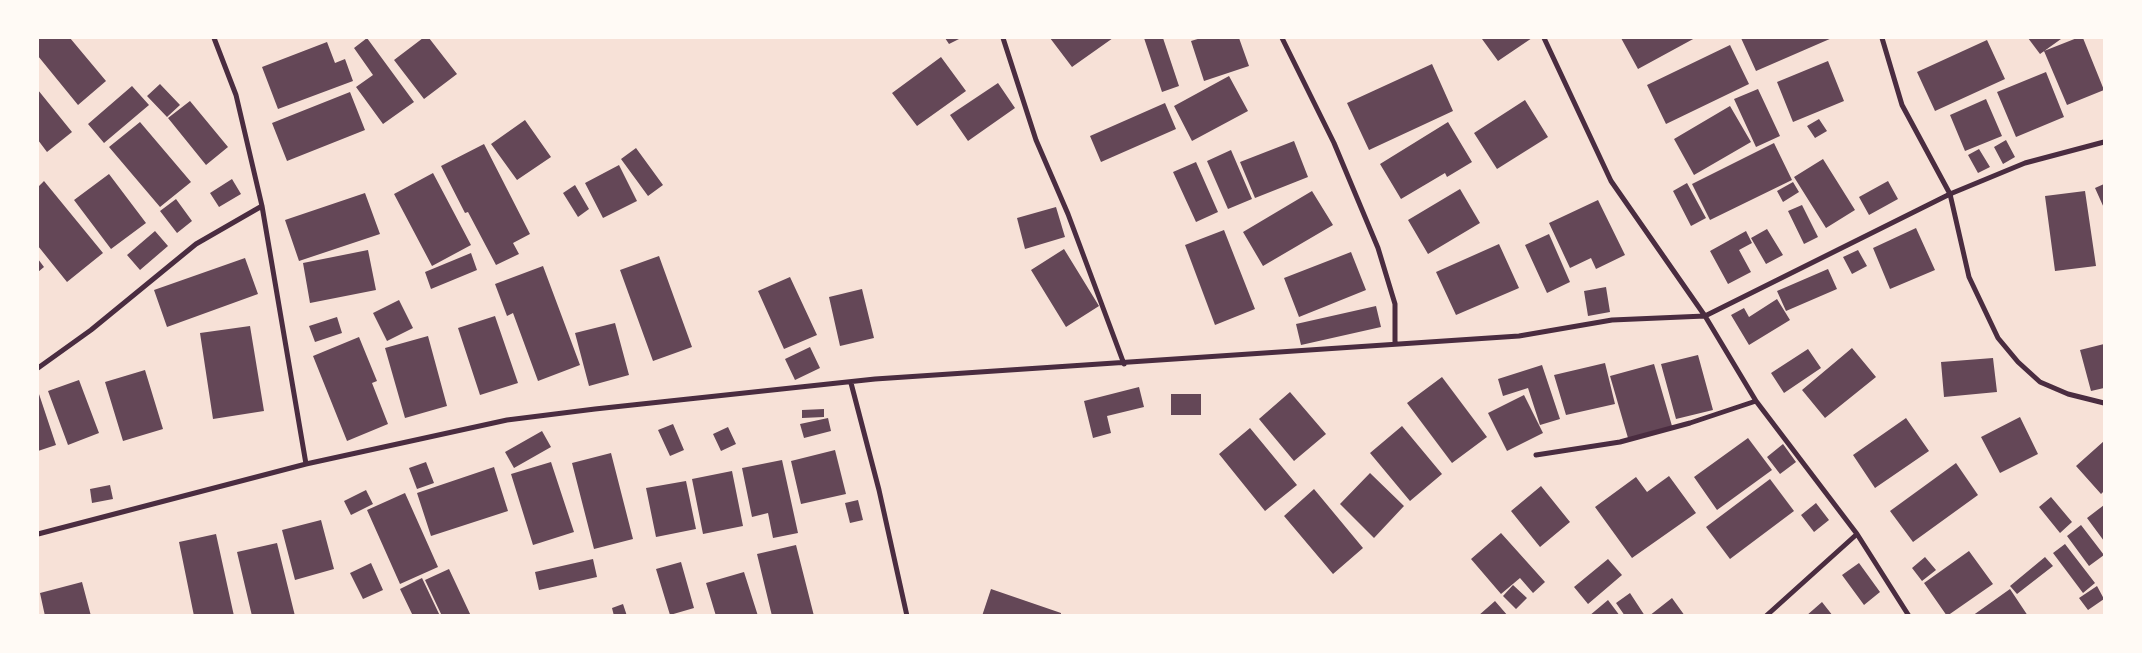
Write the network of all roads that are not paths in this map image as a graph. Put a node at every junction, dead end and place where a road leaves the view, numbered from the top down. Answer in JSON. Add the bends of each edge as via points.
{"nodes":[{"id":1,"x":214,"y":38,"type":"edge"},
{"id":2,"x":1003,"y":38,"type":"edge"},
{"id":3,"x":1282,"y":38,"type":"edge"},
{"id":4,"x":1544,"y":38,"type":"edge"},
{"id":5,"x":1882,"y":38,"type":"edge"},
{"id":6,"x":2104,"y":142,"type":"edge"},
{"id":7,"x":1950,"y":194,"type":"junction"},
{"id":8,"x":262,"y":206,"type":"junction"},
{"id":9,"x":1705,"y":316,"type":"junction"},
{"id":10,"x":1395,"y":344,"type":"junction"},
{"id":11,"x":1124,"y":364,"type":"junction"},
{"id":12,"x":38,"y":368,"type":"edge"},
{"id":13,"x":851,"y":383,"type":"junction"},
{"id":14,"x":1756,"y":400,"type":"junction"},
{"id":15,"x":2104,"y":403,"type":"edge"},
{"id":16,"x":1536,"y":455,"type":"dead end"},
{"id":17,"x":306,"y":464,"type":"junction"},
{"id":18,"x":38,"y":534,"type":"edge"},
{"id":19,"x":1857,"y":534,"type":"junction"},
{"id":20,"x":907,"y":616,"type":"edge"},
{"id":21,"x":1766,"y":616,"type":"edge"},
{"id":22,"x":1909,"y":616,"type":"edge"}],
"edges":[{"from":1,"to":8,"type":"street","via":[[236,95]]},
{"from":2,"to":11,"type":"street","via":[[1036,140]]},
{"from":3,"to":10,"type":"street","via":[[1334,143],[1378,248],[1394,304]]},
{"from":4,"to":9,"type":"street","via":[[1612,181]]},
{"from":5,"to":7,"type":"street","via":[[1902,105]]},
{"from":6,"to":7,"type":"street","via":[[2025,163]]},
{"from":7,"to":9,"type":"street"},
{"from":7,"to":15,"type":"street","via":[[1969,277],[1998,338],[2040,382],[2068,394]]},
{"from":8,"to":12,"type":"street","via":[[196,244],[91,330]]},
{"from":8,"to":17,"type":"street"},
{"from":9,"to":10,"type":"street","via":[[1612,320],[1519,336]]},
{"from":9,"to":14,"type":"street"},
{"from":10,"to":11,"type":"street"},
{"from":11,"to":13,"type":"street"},
{"from":13,"to":17,"type":"street","via":[[507,420]]},
{"from":13,"to":20,"type":"street"},
{"from":14,"to":16,"type":"street","via":[[1690,423],[1620,442]]},
{"from":14,"to":19,"type":"street"},
{"from":17,"to":18,"type":"street"},
{"from":19,"to":21,"type":"street"},
{"from":19,"to":22,"type":"street"}]}
